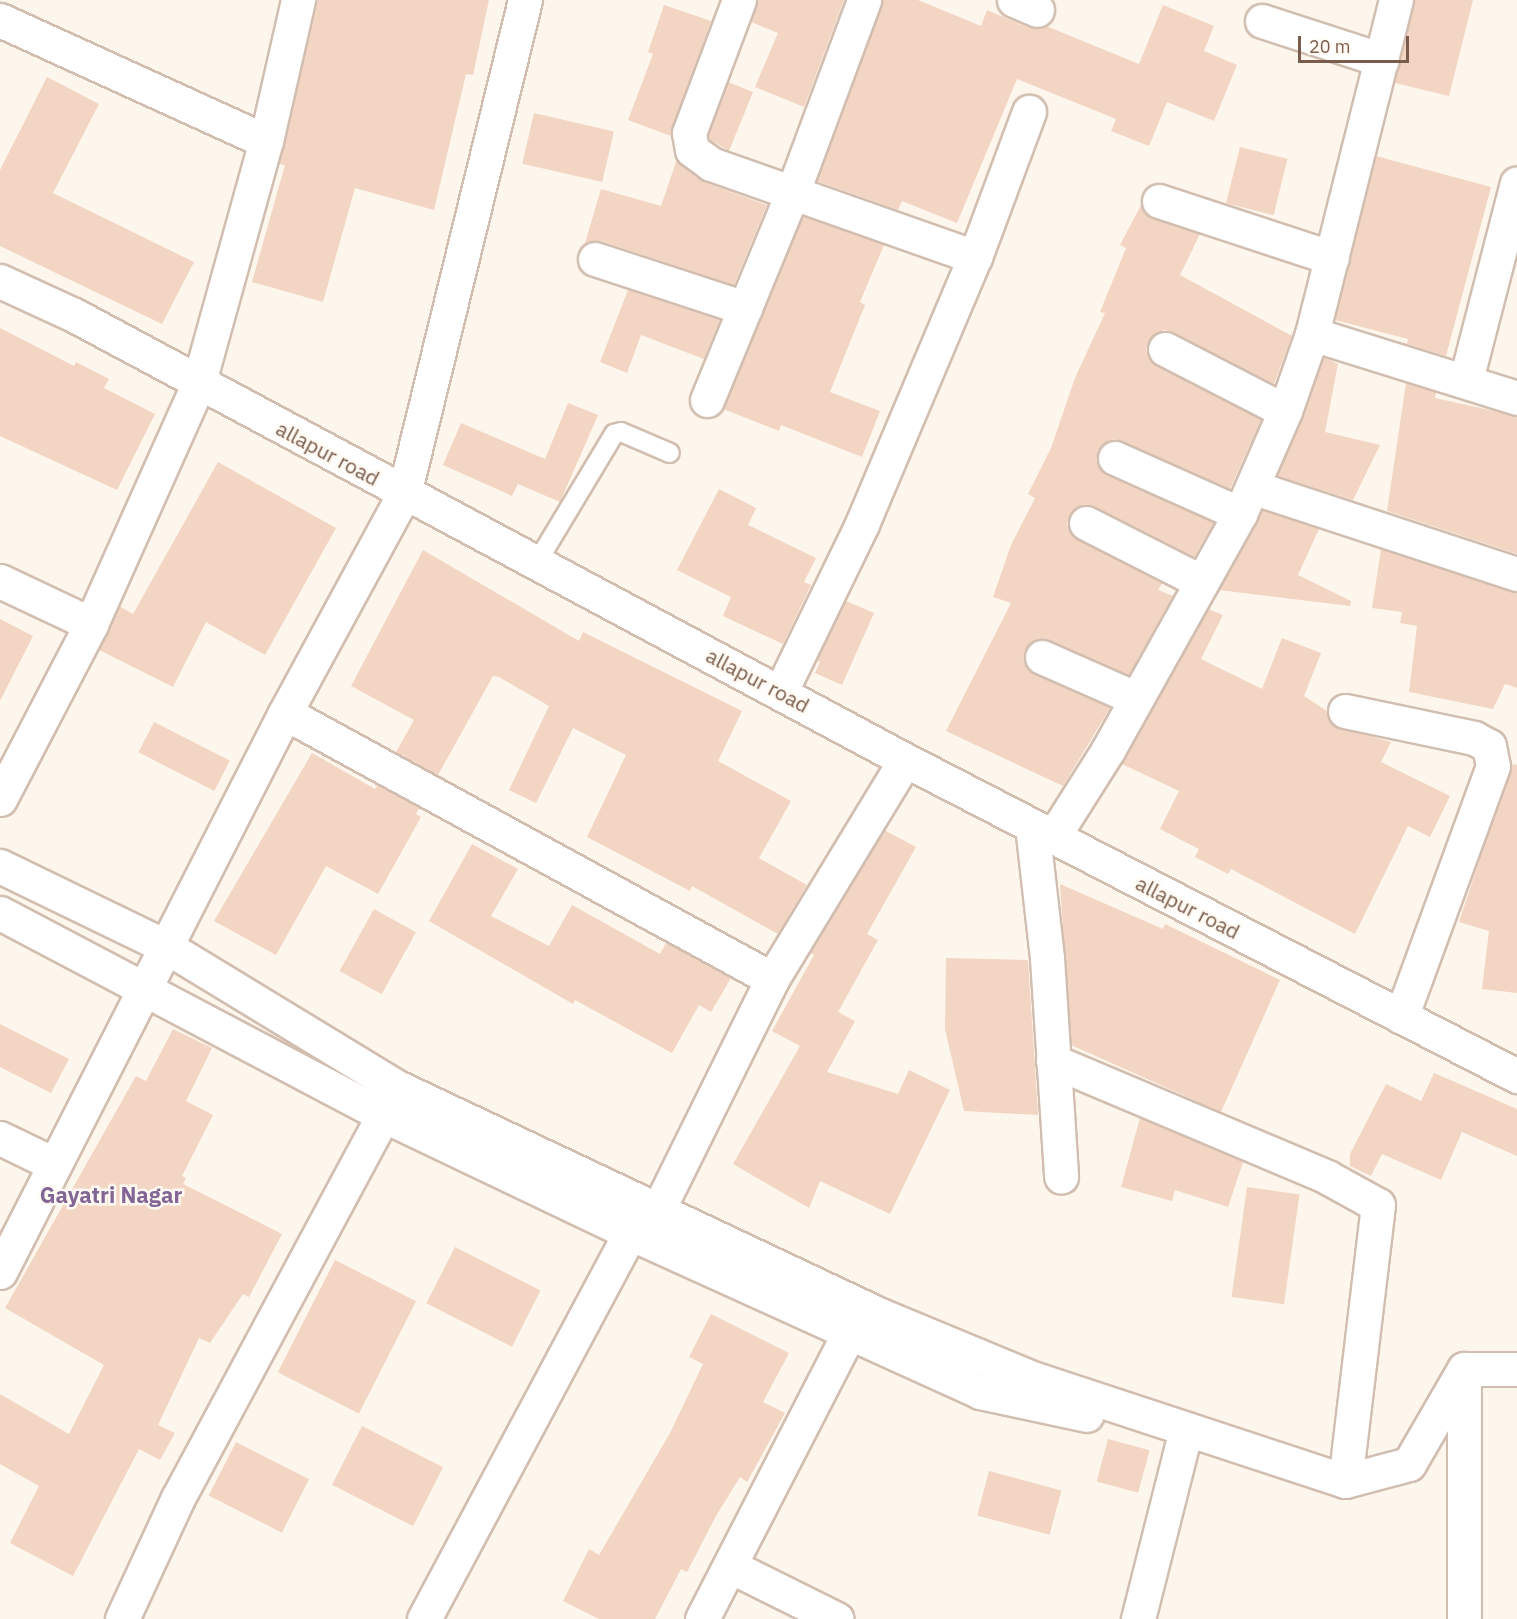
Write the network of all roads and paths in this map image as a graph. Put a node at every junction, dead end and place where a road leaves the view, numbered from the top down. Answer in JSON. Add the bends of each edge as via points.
{"nodes":[{"id":1,"x":298,"y":0,"type":"edge"},
{"id":2,"x":525,"y":0,"type":"edge"},
{"id":3,"x":739,"y":0,"type":"edge"},
{"id":4,"x":864,"y":0,"type":"edge"},
{"id":5,"x":1396,"y":0,"type":"edge"},
{"id":6,"x":0,"y":20,"type":"edge"},
{"id":7,"x":1262,"y":21,"type":"dead end"},
{"id":8,"x":1382,"y":60,"type":"junction"},
{"id":9,"x":1029,"y":112,"type":"dead end"},
{"id":10,"x":266,"y":141,"type":"junction"},
{"id":11,"x":1517,"y":183,"type":"edge"},
{"id":12,"x":792,"y":194,"type":"junction"},
{"id":13,"x":1159,"y":201,"type":"dead end"},
{"id":14,"x":975,"y":257,"type":"junction"},
{"id":15,"x":1332,"y":258,"type":"junction"},
{"id":16,"x":595,"y":259,"type":"dead end"},
{"id":17,"x":0,"y":281,"type":"edge"},
{"id":18,"x":745,"y":308,"type":"junction"},
{"id":19,"x":1312,"y":334,"type":"junction"},
{"id":20,"x":1165,"y":349,"type":"dead end"},
{"id":21,"x":1466,"y":380,"type":"junction"},
{"id":22,"x":199,"y":382,"type":"junction"},
{"id":23,"x":1517,"y":398,"type":"edge"},
{"id":24,"x":707,"y":400,"type":"dead end"},
{"id":25,"x":1285,"y":411,"type":"junction"},
{"id":26,"x":670,"y":453,"type":"dead end"},
{"id":27,"x":1115,"y":458,"type":"dead end"},
{"id":28,"x":404,"y":494,"type":"junction"},
{"id":29,"x":1246,"y":501,"type":"junction"},
{"id":30,"x":1086,"y":523,"type":"dead end"},
{"id":31,"x":536,"y":564,"type":"junction"},
{"id":32,"x":1517,"y":574,"type":"edge"},
{"id":33,"x":0,"y":580,"type":"edge"},
{"id":34,"x":1202,"y":582,"type":"junction"},
{"id":35,"x":91,"y":624,"type":"junction"},
{"id":36,"x":1042,"y":657,"type":"dead end"},
{"id":37,"x":781,"y":691,"type":"junction"},
{"id":38,"x":1135,"y":698,"type":"junction"},
{"id":39,"x":1345,"y":711,"type":"dead end"},
{"id":40,"x":285,"y":713,"type":"junction"},
{"id":41,"x":905,"y":760,"type":"junction"},
{"id":42,"x":0,"y":799,"type":"edge"},
{"id":43,"x":1043,"y":832,"type":"junction"},
{"id":44,"x":0,"y":866,"type":"edge"},
{"id":45,"x":0,"y":913,"type":"edge"},
{"id":46,"x":165,"y":946,"type":"junction"},
{"id":47,"x":772,"y":979,"type":"junction"},
{"id":48,"x":143,"y":988,"type":"junction"},
{"id":49,"x":1401,"y":1017,"type":"junction"},
{"id":50,"x":1053,"y":1061,"type":"junction"},
{"id":51,"x":1517,"y":1076,"type":"edge"},
{"id":52,"x":382,"y":1114,"type":"junction"},
{"id":53,"x":0,"y":1138,"type":"edge"},
{"id":54,"x":54,"y":1164,"type":"junction"},
{"id":55,"x":1061,"y":1177,"type":"dead end"},
{"id":56,"x":658,"y":1210,"type":"junction"},
{"id":57,"x":630,"y":1233,"type":"junction"},
{"id":58,"x":0,"y":1272,"type":"edge"},
{"id":59,"x":849,"y":1333,"type":"junction"},
{"id":60,"x":1464,"y":1369,"type":"junction"},
{"id":61,"x":1517,"y":1369,"type":"edge"},
{"id":62,"x":1186,"y":1429,"type":"junction"},
{"id":63,"x":1345,"y":1481,"type":"junction"},
{"id":64,"x":730,"y":1566,"type":"junction"},
{"id":65,"x":122,"y":1619,"type":"edge"},
{"id":66,"x":424,"y":1619,"type":"edge"},
{"id":67,"x":702,"y":1619,"type":"edge"},
{"id":68,"x":837,"y":1619,"type":"edge"},
{"id":69,"x":1138,"y":1619,"type":"edge"},
{"id":70,"x":1464,"y":1619,"type":"edge"}],
"edges":[{"from":1,"to":10,"type":"street"},
{"from":2,"to":28,"type":"street"},
{"from":3,"to":12,"type":"street","via":[[689,133],[692,150],[711,164]]},
{"from":4,"to":12,"type":"street"},
{"from":5,"to":8,"type":"street"},
{"from":6,"to":10,"type":"street"},
{"from":7,"to":8,"type":"street"},
{"from":8,"to":15,"type":"street"},
{"from":9,"to":14,"type":"street"},
{"from":10,"to":22,"type":"street"},
{"from":11,"to":21,"type":"street"},
{"from":12,"to":14,"type":"street"},
{"from":12,"to":18,"type":"street"},
{"from":13,"to":15,"type":"street"},
{"from":14,"to":37,"type":"street","via":[[862,524]]},
{"from":15,"to":19,"type":"street"},
{"from":16,"to":18,"type":"street"},
{"from":17,"to":22,"type":"street","name":"allapur road","via":[[74,315]]},
{"from":18,"to":24,"type":"street"},
{"from":19,"to":21,"type":"street"},
{"from":19,"to":25,"type":"street"},
{"from":20,"to":25,"type":"street"},
{"from":21,"to":23,"type":"street"},
{"from":22,"to":28,"type":"street","name":"allapur road"},
{"from":22,"to":35,"type":"street"},
{"from":25,"to":29,"type":"street"},
{"from":26,"to":31,"type":"lane","via":[[621,432],[614,434]]},
{"from":27,"to":29,"type":"street"},
{"from":28,"to":31,"type":"street","name":"allapur road"},
{"from":28,"to":40,"type":"street"},
{"from":29,"to":32,"type":"street"},
{"from":29,"to":34,"type":"street"},
{"from":30,"to":34,"type":"street"},
{"from":31,"to":37,"type":"street","name":"allapur road"},
{"from":33,"to":35,"type":"street"},
{"from":34,"to":38,"type":"street"},
{"from":35,"to":42,"type":"street"},
{"from":36,"to":38,"type":"street"},
{"from":37,"to":41,"type":"street","name":"allapur road"},
{"from":38,"to":43,"type":"street","via":[[1108,750]]},
{"from":39,"to":49,"type":"street","via":[[1474,738],[1488,746],[1493,766]]},
{"from":40,"to":46,"type":"street"},
{"from":40,"to":47,"type":"street"},
{"from":41,"to":43,"type":"street","name":"allapur road"},
{"from":41,"to":47,"type":"street"},
{"from":43,"to":49,"type":"street","name":"allapur road"},
{"from":43,"to":50,"type":"street"},
{"from":44,"to":46,"type":"street"},
{"from":45,"to":48,"type":"street"},
{"from":46,"to":48,"type":"street"},
{"from":46,"to":56,"type":"street","via":[[397,1087]]},
{"from":47,"to":56,"type":"street"},
{"from":48,"to":52,"type":"street"},
{"from":48,"to":54,"type":"street"},
{"from":49,"to":51,"type":"street","name":"allapur road"},
{"from":50,"to":55,"type":"street"},
{"from":50,"to":63,"type":"street","via":[[1327,1178],[1378,1205]]},
{"from":52,"to":57,"type":"street"},
{"from":52,"to":65,"type":"street","via":[[178,1498]]},
{"from":53,"to":54,"type":"street"},
{"from":54,"to":58,"type":"street"},
{"from":56,"to":62,"type":"street","via":[[889,1319],[1035,1379]]},
{"from":57,"to":59,"type":"street"},
{"from":57,"to":66,"type":"street"},
{"from":59,"to":62,"type":"street","via":[[980,1392],[1147,1428]]},
{"from":59,"to":64,"type":"street"},
{"from":60,"to":61,"type":"street"},
{"from":60,"to":63,"type":"street","via":[[1408,1464]]},
{"from":60,"to":70,"type":"street"},
{"from":62,"to":63,"type":"street"},
{"from":62,"to":69,"type":"street"},
{"from":64,"to":67,"type":"street"},
{"from":64,"to":68,"type":"street"}]}
